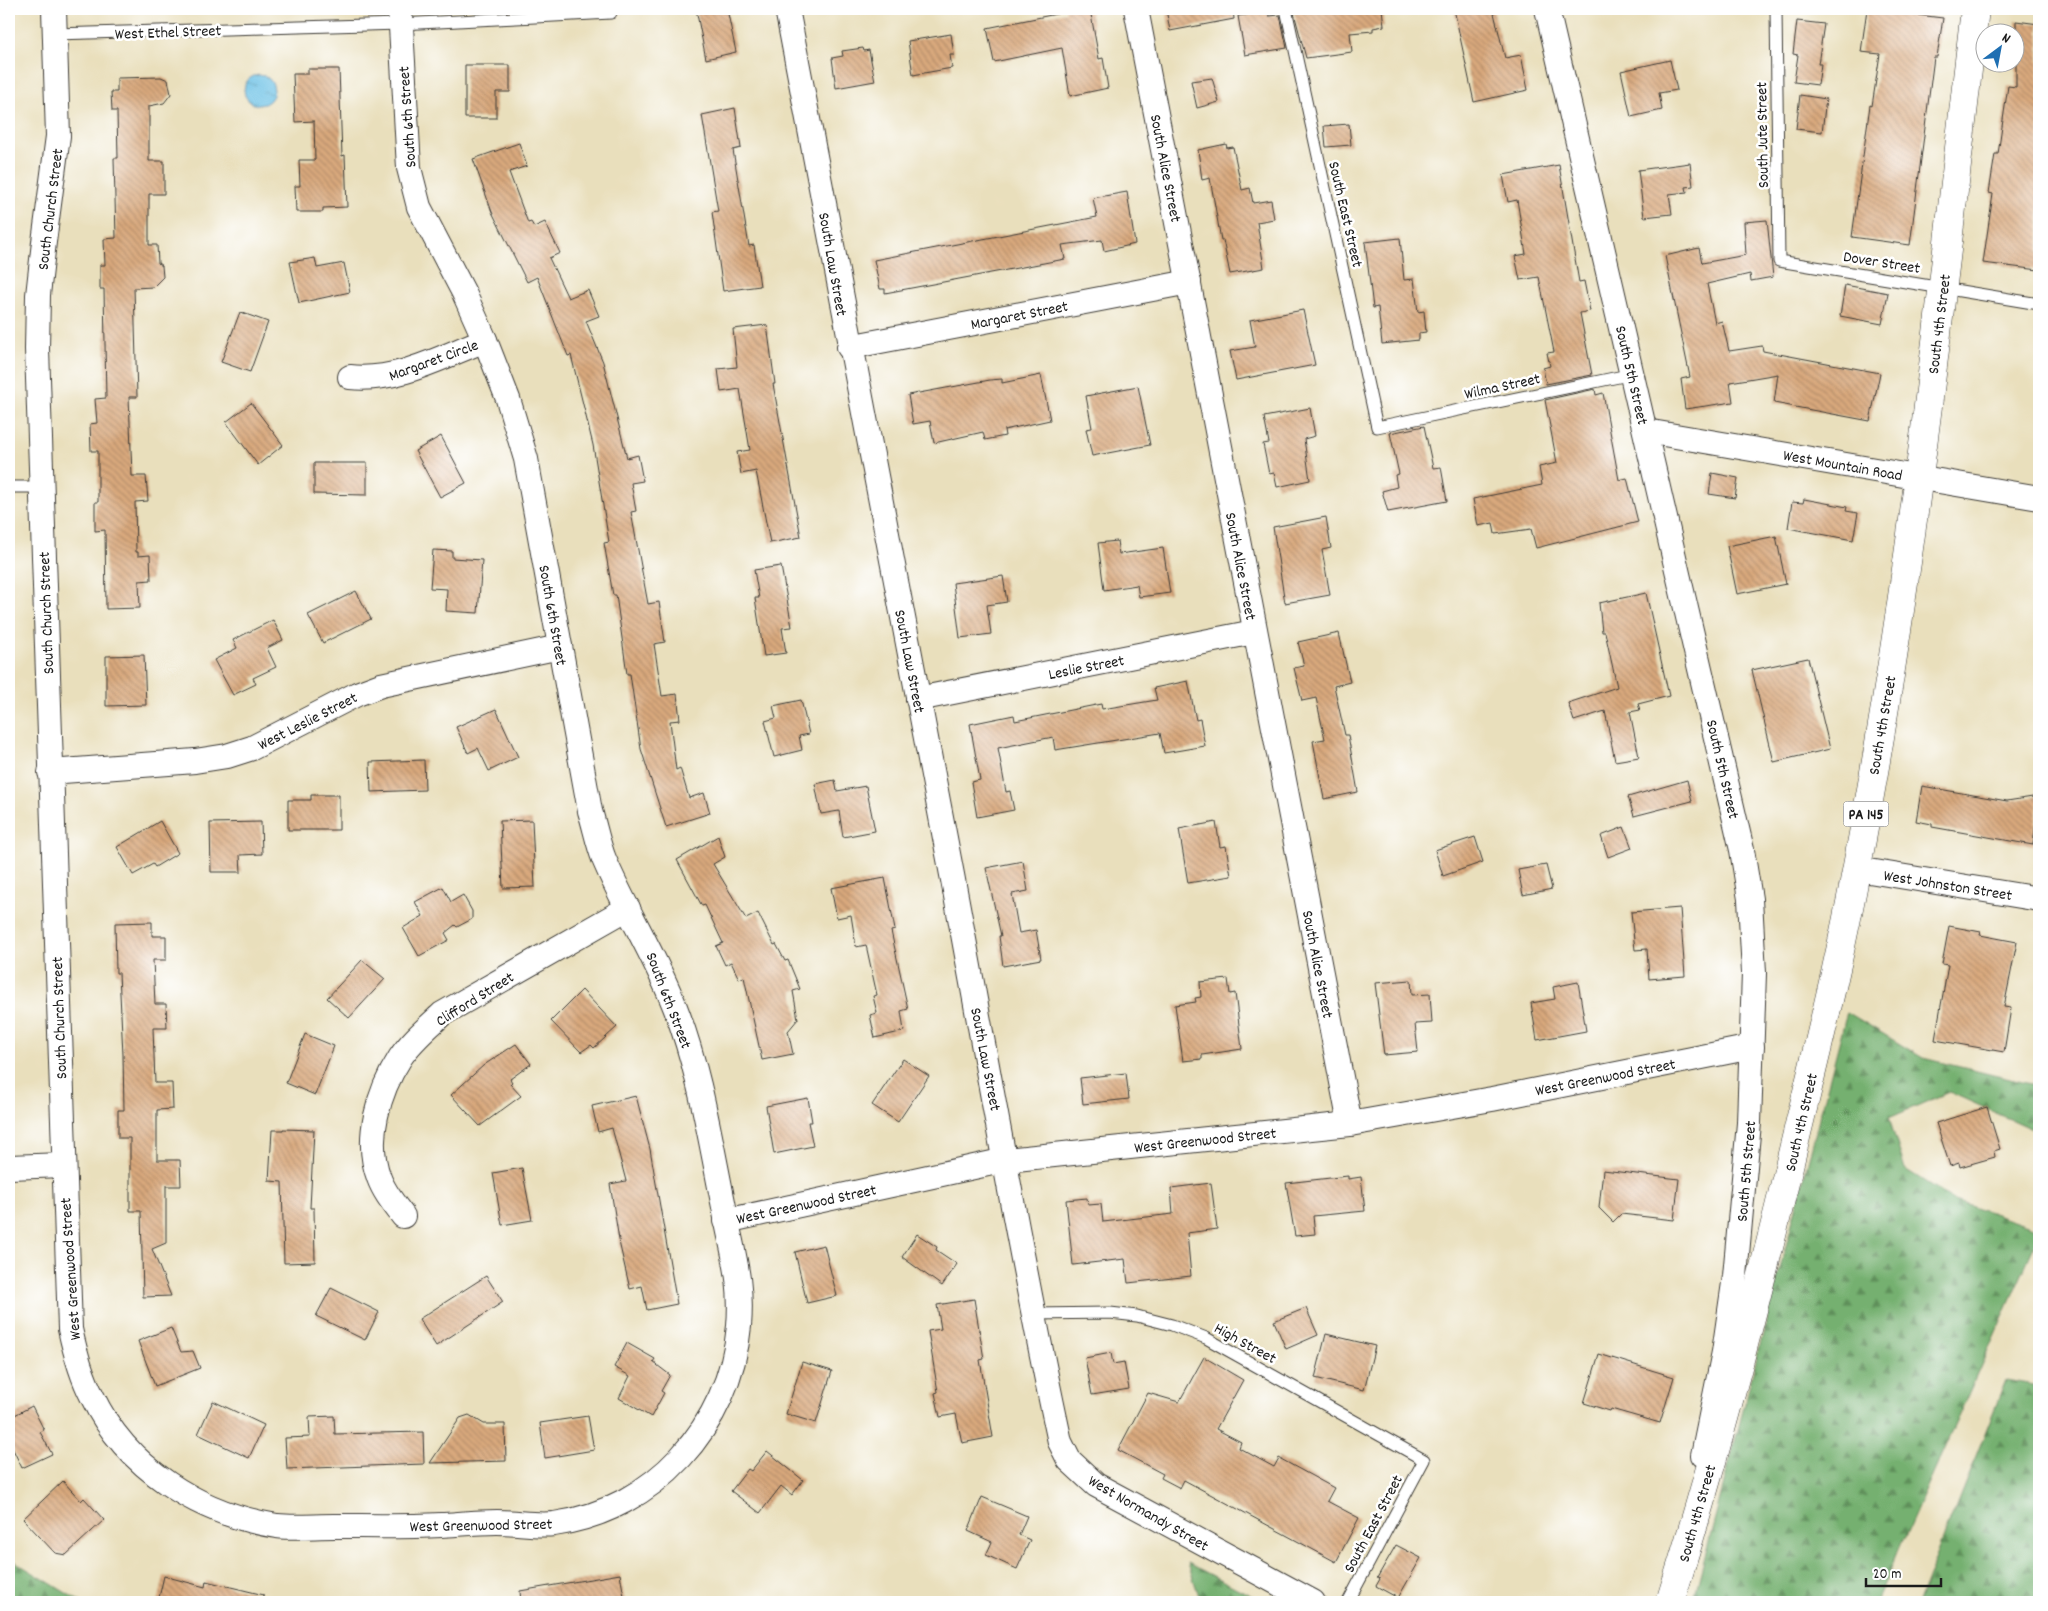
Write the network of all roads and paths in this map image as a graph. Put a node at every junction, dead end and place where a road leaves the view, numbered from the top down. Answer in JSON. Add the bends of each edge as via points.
{"nodes":[{"id":1,"x":54,"y":9,"type":"edge"},
{"id":2,"x":1136,"y":9,"type":"edge"},
{"id":3,"x":1286,"y":9,"type":"edge"},
{"id":4,"x":1548,"y":9,"type":"edge"},
{"id":5,"x":1776,"y":9,"type":"edge"},
{"id":6,"x":1975,"y":9,"type":"edge"},
{"id":7,"x":792,"y":10,"type":"edge"},
{"id":8,"x":611,"y":11,"type":"edge"},
{"id":9,"x":400,"y":16,"type":"edge"},
{"id":10,"x":55,"y":34,"type":"junction"},
{"id":11,"x":1779,"y":261,"type":"joint"},
{"id":12,"x":1189,"y":282,"type":"junction"},
{"id":13,"x":1942,"y":288,"type":"junction"},
{"id":14,"x":2039,"y":304,"type":"edge"},
{"id":15,"x":485,"y":340,"type":"junction"},
{"id":16,"x":849,"y":347,"type":"junction"},
{"id":17,"x":1633,"y":374,"type":"junction"},
{"id":18,"x":350,"y":377,"type":"dead end"},
{"id":19,"x":1377,"y":427,"type":"joint"},
{"id":20,"x":1646,"y":431,"type":"junction"},
{"id":21,"x":1920,"y":477,"type":"junction"},
{"id":22,"x":41,"y":486,"type":"junction"},
{"id":23,"x":9,"y":487,"type":"edge"},
{"id":24,"x":2039,"y":498,"type":"edge"},
{"id":25,"x":1254,"y":632,"type":"junction"},
{"id":26,"x":560,"y":647,"type":"junction"},
{"id":27,"x":918,"y":699,"type":"junction"},
{"id":28,"x":50,"y":772,"type":"junction"},
{"id":29,"x":1857,"y":869,"type":"junction"},
{"id":30,"x":2039,"y":899,"type":"edge"},
{"id":31,"x":628,"y":908,"type":"junction"},
{"id":32,"x":1752,"y":1047,"type":"junction"},
{"id":33,"x":1350,"y":1124,"type":"junction"},
{"id":34,"x":1006,"y":1160,"type":"junction"},
{"id":35,"x":63,"y":1165,"type":"junction"},
{"id":36,"x":9,"y":1167,"type":"edge"},
{"id":37,"x":403,"y":1216,"type":"dead end"},
{"id":38,"x":726,"y":1220,"type":"junction"},
{"id":39,"x":1033,"y":1314,"type":"junction"},
{"id":40,"x":1424,"y":1460,"type":"joint"},
{"id":41,"x":1689,"y":1543,"type":"junction"},
{"id":42,"x":1313,"y":1602,"type":"edge"},
{"id":43,"x":1348,"y":1602,"type":"edge"},
{"id":44,"x":1670,"y":1602,"type":"edge"}],
"edges":[{"from":1,"to":10,"type":"street","name":"South Church Street"},
{"from":2,"to":12,"type":"street","name":"South Alice Street"},
{"from":3,"to":19,"type":"lane","name":"South East Street"},
{"from":4,"to":17,"type":"street","name":"South 5th Street"},
{"from":5,"to":11,"type":"lane","name":"South Jute Street"},
{"from":6,"to":13,"type":"main road","name":"South 4th Street","number":"PA 145"},
{"from":7,"to":16,"type":"street","name":"South Law Street"},
{"from":8,"to":9,"type":"lane","name":"West Ethel Street"},
{"from":9,"to":10,"type":"lane","name":"West Ethel Street"},
{"from":9,"to":15,"type":"street","name":"South 6th Street","via":[[408,168],[419,207]]},
{"from":10,"to":22,"type":"street","name":"South Church Street","via":[[58,136],[38,295]]},
{"from":11,"to":13,"type":"lane","name":"Dover Street"},
{"from":12,"to":16,"type":"street","name":"Margaret Street"},
{"from":12,"to":25,"type":"street","name":"South Alice Street"},
{"from":13,"to":14,"type":"lane","name":"Dover Street"},
{"from":13,"to":21,"type":"main road","name":"South 4th Street","number":"PA 145"},
{"from":15,"to":18,"type":"street","name":"Margaret Circle","via":[[395,376]]},
{"from":15,"to":26,"type":"street","name":"South 6th Street","via":[[508,399],[526,460]]},
{"from":16,"to":27,"type":"street","name":"South Law Street"},
{"from":17,"to":19,"type":"lane","name":"Wilma Street"},
{"from":17,"to":20,"type":"street","name":"South 5th Street"},
{"from":20,"to":21,"type":"street","name":"West Mountain Road"},
{"from":20,"to":32,"type":"street","name":"South 5th Street","via":[[1742,850],[1750,899],[1754,973]]},
{"from":21,"to":24,"type":"street","name":"West Mountain Road"},
{"from":21,"to":29,"type":"main road","name":"South 4th Street","number":"PA 145"},
{"from":22,"to":23,"type":"lane"},
{"from":22,"to":28,"type":"street","name":"South Church Street"},
{"from":25,"to":27,"type":"street","name":"Leslie Street"},
{"from":25,"to":33,"type":"street","name":"South Alice Street"},
{"from":26,"to":28,"type":"street","name":"West Leslie Street","via":[[381,685],[252,748],[227,756]]},
{"from":26,"to":31,"type":"street","name":"South 6th Street","via":[[590,811],[603,855]]},
{"from":27,"to":34,"type":"street","name":"South Law Street"},
{"from":28,"to":35,"type":"street","name":"South Church Street"},
{"from":29,"to":30,"type":"street","name":"West Johnston Street"},
{"from":29,"to":41,"type":"main road","name":"South 4th Street","number":"PA 145","via":[[1764,1273]]},
{"from":31,"to":37,"type":"street","name":"Clifford Street","via":[[442,1014],[417,1036],[400,1058],[385,1087],[374,1124],[373,1149],[378,1177]]},
{"from":31,"to":38,"type":"street","name":"South 6th Street","via":[[675,1007],[696,1069]]},
{"from":32,"to":33,"type":"street","name":"West Greenwood Street"},
{"from":32,"to":41,"type":"street","name":"South 5th Street","via":[[1746,1171],[1735,1276]]},
{"from":33,"to":34,"type":"street","name":"West Greenwood Street"},
{"from":34,"to":38,"type":"street","name":"West Greenwood Street"},
{"from":34,"to":39,"type":"street","name":"South Law Street"},
{"from":35,"to":36,"type":"street"},
{"from":35,"to":38,"type":"street","name":"West Greenwood Street","via":[[70,1329],[77,1360],[92,1398],[114,1433],[136,1458],[167,1484],[202,1504],[240,1519],[280,1526],[497,1522],[544,1525],[598,1514],[629,1500],[683,1457],[705,1426],[724,1389],[736,1350],[740,1285]]},
{"from":39,"to":40,"type":"lane","name":"High Street","via":[[1110,1313],[1172,1324],[1206,1338]]},
{"from":39,"to":42,"type":"street","name":"West Normandy Street","via":[[1060,1442],[1069,1460],[1096,1485]]},
{"from":40,"to":43,"type":"lane","name":"South East Street"},
{"from":41,"to":44,"type":"main road","name":"South 4th Street","number":"PA 145"}]}
